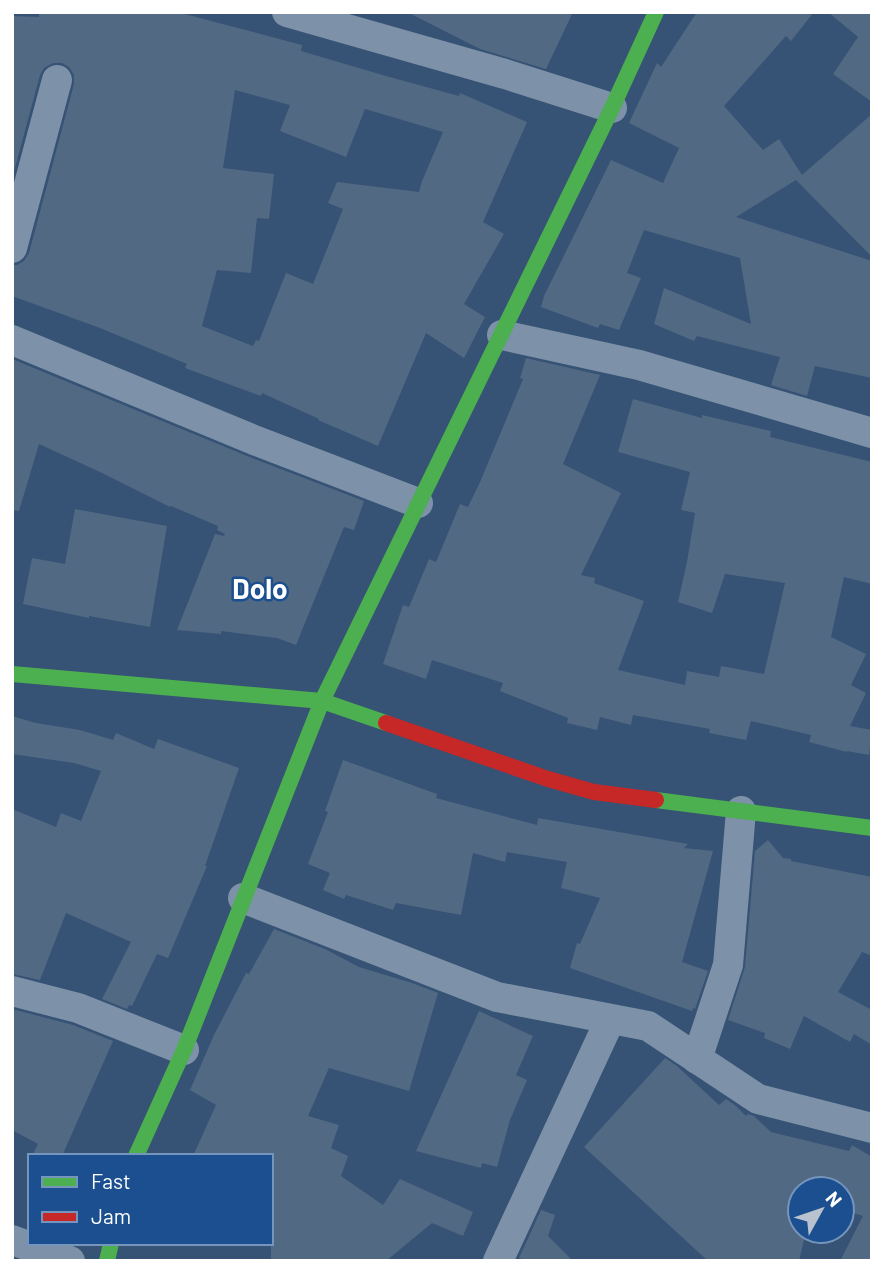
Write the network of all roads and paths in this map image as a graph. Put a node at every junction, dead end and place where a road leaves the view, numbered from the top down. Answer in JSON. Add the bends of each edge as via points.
{"nodes":[{"id":1,"x":287,"y":12,"type":"edge"},
{"id":2,"x":656,"y":12,"type":"edge"},
{"id":3,"x":381,"y":25,"type":"edge"},
{"id":4,"x":57,"y":80,"type":"dead end"},
{"id":5,"x":612,"y":108,"type":"junction"},
{"id":6,"x":12,"y":248,"type":"edge"},
{"id":7,"x":502,"y":335,"type":"junction"},
{"id":8,"x":12,"y":341,"type":"edge"},
{"id":9,"x":872,"y":433,"type":"edge"},
{"id":10,"x":418,"y":503,"type":"junction"},
{"id":11,"x":12,"y":674,"type":"edge"},
{"id":12,"x":322,"y":702,"type":"junction"},
{"id":13,"x":741,"y":811,"type":"junction"},
{"id":14,"x":872,"y":828,"type":"edge"},
{"id":15,"x":243,"y":898,"type":"junction"},
{"id":16,"x":12,"y":991,"type":"edge"},
{"id":17,"x":610,"y":1020,"type":"junction"},
{"id":18,"x":184,"y":1051,"type":"junction"},
{"id":19,"x":697,"y":1059,"type":"junction"},
{"id":20,"x":872,"y":1128,"type":"edge"},
{"id":21,"x":137,"y":1154,"type":"edge"},
{"id":22,"x":12,"y":1240,"type":"edge"},
{"id":23,"x":70,"y":1261,"type":"edge"},
{"id":24,"x":498,"y":1261,"type":"edge"}],
"edges":[{"from":1,"to":3,"type":"street"},
{"from":2,"to":5,"type":"street"},
{"from":3,"to":5,"type":"street","via":[[505,74]]},
{"from":4,"to":6,"type":"street"},
{"from":5,"to":7,"type":"street"},
{"from":7,"to":9,"type":"street","via":[[639,365]]},
{"from":7,"to":10,"type":"street"},
{"from":8,"to":10,"type":"street"},
{"from":10,"to":12,"type":"street"},
{"from":11,"to":12,"type":"street"},
{"from":12,"to":13,"type":"street","via":[[594,792]]},
{"from":12,"to":15,"type":"street"},
{"from":13,"to":14,"type":"street"},
{"from":13,"to":19,"type":"street","via":[[728,965]]},
{"from":15,"to":17,"type":"street","via":[[497,997]]},
{"from":15,"to":18,"type":"street"},
{"from":16,"to":18,"type":"street","via":[[78,1008]]},
{"from":17,"to":19,"type":"street","via":[[648,1026]]},
{"from":17,"to":24,"type":"street"},
{"from":18,"to":21,"type":"street"},
{"from":19,"to":20,"type":"street","via":[[758,1099]]},
{"from":22,"to":23,"type":"street"}]}
